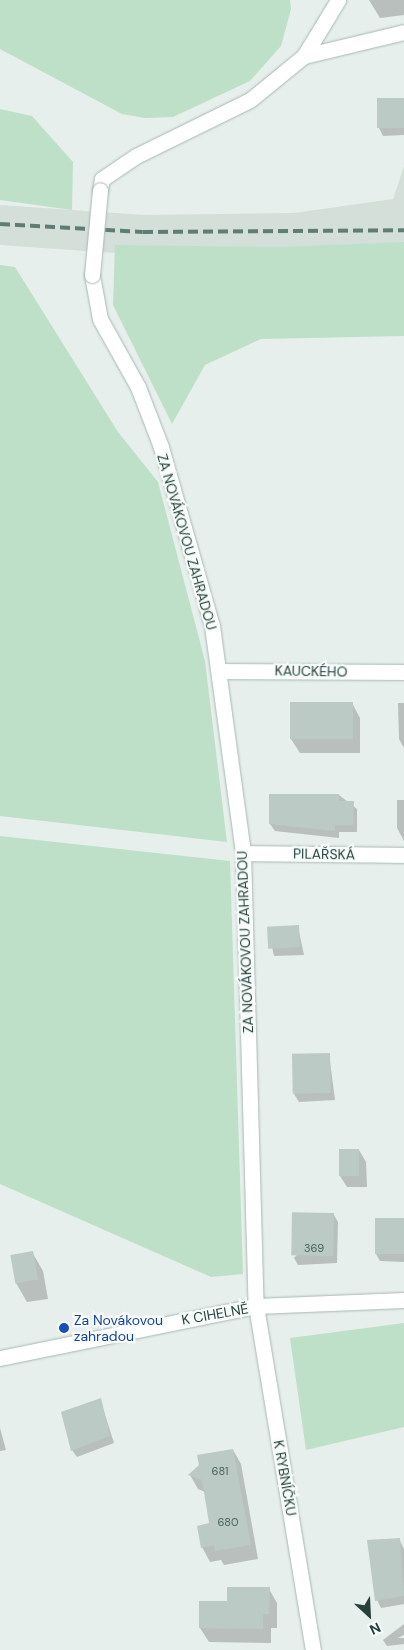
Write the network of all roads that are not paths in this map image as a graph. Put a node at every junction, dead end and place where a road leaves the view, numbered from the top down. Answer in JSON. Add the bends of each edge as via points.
{"nodes":[{"id":1,"x":338,"y":0,"type":"edge"},
{"id":2,"x":404,"y":32,"type":"edge"},
{"id":3,"x":304,"y":56,"type":"junction"},
{"id":4,"x":219,"y":671,"type":"junction"},
{"id":5,"x":404,"y":672,"type":"edge"},
{"id":6,"x":243,"y":853,"type":"junction"},
{"id":7,"x":404,"y":855,"type":"edge"},
{"id":8,"x":404,"y":1300,"type":"edge"},
{"id":9,"x":256,"y":1306,"type":"junction"},
{"id":10,"x":0,"y":1358,"type":"edge"},
{"id":11,"x":313,"y":1650,"type":"edge"}],
"edges":[{"from":1,"to":3,"type":"street"},
{"from":2,"to":3,"type":"street"},
{"from":3,"to":4,"type":"street","name":"ZA NOVÁKOVOU ZAHRADOU","bridge":true,"via":[[250,100],[129,161],[102,179],[100,190],[92,275],[100,319],[138,387],[161,447],[208,608]]},
{"from":4,"to":5,"type":"street","name":"KAUCKÉHO"},
{"from":4,"to":6,"type":"street","name":"ZA NOVÁKOVOU ZAHRADOU"},
{"from":6,"to":7,"type":"street","name":"PILAŘSKÁ"},
{"from":6,"to":9,"type":"street","name":"ZA NOVÁKOVOU ZAHRADOU"},
{"from":8,"to":9,"type":"street","name":"K CIHELNĚ"},
{"from":9,"to":10,"type":"street","name":"K CIHELNĚ"},
{"from":9,"to":11,"type":"street","name":"K RYBNÍČKU"}]}
